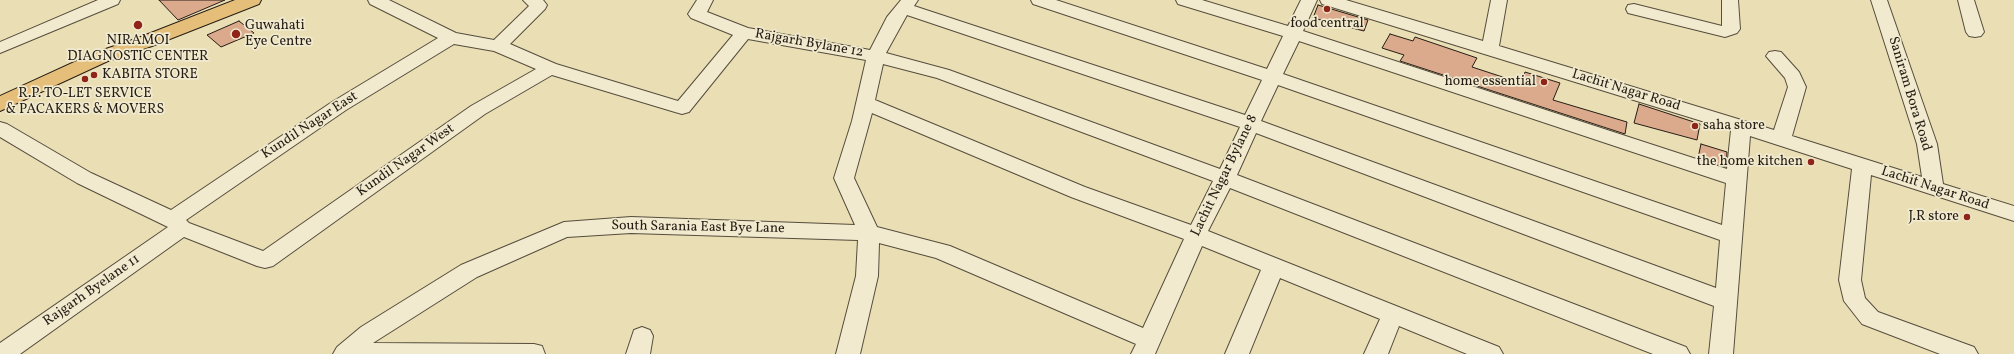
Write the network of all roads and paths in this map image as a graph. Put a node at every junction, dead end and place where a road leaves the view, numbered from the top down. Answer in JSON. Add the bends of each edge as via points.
{"nodes":[{"id":1,"x":112,"y":0,"type":"edge"},
{"id":2,"x":252,"y":0,"type":"edge"},
{"id":3,"x":376,"y":0,"type":"edge"},
{"id":4,"x":531,"y":0,"type":"edge"},
{"id":5,"x":705,"y":0,"type":"edge"},
{"id":6,"x":1039,"y":0,"type":"edge"},
{"id":7,"x":1184,"y":0,"type":"edge"},
{"id":8,"x":1309,"y":0,"type":"edge"},
{"id":9,"x":1328,"y":0,"type":"edge"},
{"id":10,"x":1499,"y":0,"type":"edge"},
{"id":11,"x":1730,"y":0,"type":"edge"},
{"id":12,"x":1879,"y":0,"type":"edge"},
{"id":13,"x":1966,"y":0,"type":"edge"},
{"id":14,"x":907,"y":4,"type":"edge"},
{"id":15,"x":1634,"y":9,"type":"dead end"},
{"id":16,"x":1975,"y":32,"type":"dead end"},
{"id":17,"x":744,"y":33,"type":"junction"},
{"id":18,"x":1293,"y":33,"type":"junction"},
{"id":19,"x":451,"y":38,"type":"junction"},
{"id":20,"x":145,"y":42,"type":"junction"},
{"id":21,"x":498,"y":46,"type":"junction"},
{"id":22,"x":0,"y":48,"type":"edge"},
{"id":23,"x":1490,"y":49,"type":"junction"},
{"id":24,"x":876,"y":56,"type":"junction"},
{"id":25,"x":1775,"y":56,"type":"dead end"},
{"id":26,"x":550,"y":68,"type":"junction"},
{"id":27,"x":1273,"y":77,"type":"junction"},
{"id":28,"x":865,"y":103,"type":"junction"},
{"id":29,"x":0,"y":104,"type":"edge"},
{"id":30,"x":0,"y":115,"type":"edge"},
{"id":31,"x":1251,"y":124,"type":"junction"},
{"id":32,"x":1741,"y":127,"type":"junction"},
{"id":33,"x":0,"y":128,"type":"edge"},
{"id":34,"x":1781,"y":140,"type":"junction"},
{"id":35,"x":1862,"y":165,"type":"junction"},
{"id":36,"x":1225,"y":178,"type":"junction"},
{"id":37,"x":1736,"y":179,"type":"junction"},
{"id":38,"x":1934,"y":189,"type":"junction"},
{"id":39,"x":2014,"y":215,"type":"edge"},
{"id":40,"x":177,"y":223,"type":"junction"},
{"id":41,"x":869,"y":233,"type":"junction"},
{"id":42,"x":1196,"y":234,"type":"junction"},
{"id":43,"x":1731,"y":236,"type":"junction"},
{"id":44,"x":1274,"y":266,"type":"junction"},
{"id":45,"x":1726,"y":301,"type":"junction"},
{"id":46,"x":1392,"y":314,"type":"junction"},
{"id":47,"x":1146,"y":347,"type":"edge"},
{"id":48,"x":346,"y":353,"type":"edge"},
{"id":49,"x":534,"y":353,"type":"edge"},
{"id":50,"x":2,"y":354,"type":"edge"},
{"id":51,"x":848,"y":354,"type":"edge"},
{"id":52,"x":1237,"y":354,"type":"edge"},
{"id":53,"x":1376,"y":354,"type":"edge"},
{"id":54,"x":1491,"y":354,"type":"edge"},
{"id":55,"x":1678,"y":354,"type":"edge"},
{"id":56,"x":1721,"y":354,"type":"edge"},
{"id":57,"x":1966,"y":354,"type":"edge"}],
"edges":[{"from":1,"to":22,"type":"street"},
{"from":2,"to":20,"type":"main road"},
{"from":3,"to":19,"type":"street"},
{"from":4,"to":21,"type":"street","via":[[539,5]]},
{"from":5,"to":17,"type":"street","via":[[697,14]]},
{"from":6,"to":27,"type":"street"},
{"from":7,"to":18,"type":"street"},
{"from":8,"to":18,"type":"street","name":"Lachit Nagar Bylane 8"},
{"from":9,"to":23,"type":"street","name":"Lachit Nagar Road"},
{"from":10,"to":23,"type":"street"},
{"from":11,"to":15,"type":"street","via":[[1731,29],[1725,32]]},
{"from":12,"to":38,"type":"street","name":"Saniram Bora Road","via":[[1927,144]]},
{"from":13,"to":16,"type":"street"},
{"from":14,"to":24,"type":"street","via":[[896,18]]},
{"from":14,"to":31,"type":"street"},
{"from":17,"to":24,"type":"street","name":"Rajgarh Bylane 12"},
{"from":17,"to":26,"type":"street","name":"Rajgarh Bylane 12","via":[[682,108]]},
{"from":18,"to":27,"type":"street","name":"Lachit Nagar Bylane 8"},
{"from":18,"to":37,"type":"street"},
{"from":19,"to":21,"type":"street"},
{"from":19,"to":40,"type":"street","name":"Kundil Nagar East","via":[[339,106]]},
{"from":20,"to":29,"type":"main road","via":[[101,57]]},
{"from":20,"to":30,"type":"main road"},
{"from":21,"to":26,"type":"street","name":"Rajgarh Bylane 12"},
{"from":23,"to":32,"type":"street","name":"Lachit Nagar Road"},
{"from":24,"to":28,"type":"street","name":"Rajgarh Bylane 12"},
{"from":24,"to":36,"type":"street","via":[[943,74]]},
{"from":25,"to":34,"type":"street","via":[[1793,76],[1797,87]]},
{"from":26,"to":40,"type":"street","name":"Kundil Nagar West","via":[[478,110],[266,260]]},
{"from":27,"to":31,"type":"street","name":"Lachit Nagar Bylane 8"},
{"from":27,"to":43,"type":"street"},
{"from":28,"to":41,"type":"street","name":"Rajgarh Bylane 12","via":[[844,178]]},
{"from":28,"to":42,"type":"street","via":[[1078,192]]},
{"from":31,"to":36,"type":"street","name":"Lachit Nagar Bylane 8"},
{"from":31,"to":45,"type":"street"},
{"from":32,"to":34,"type":"street","name":"Lachit Nagar Road"},
{"from":32,"to":37,"type":"street"},
{"from":33,"to":40,"type":"street","via":[[84,178]]},
{"from":34,"to":35,"type":"street","name":"Lachit Nagar Road"},
{"from":35,"to":38,"type":"street","name":"Lachit Nagar Road"},
{"from":35,"to":57,"type":"street","via":[[1850,280],[1855,301],[1870,318]]},
{"from":36,"to":42,"type":"street","name":"Lachit Nagar Bylane 8"},
{"from":36,"to":55,"type":"street"},
{"from":37,"to":43,"type":"street"},
{"from":38,"to":39,"type":"street","name":"Lachit Nagar Road"},
{"from":40,"to":50,"type":"street","name":"Rajgarh Byelane 11"},
{"from":41,"to":47,"type":"street","name":"South Sarania East Bye Lane","via":[[942,252]]},
{"from":41,"to":48,"type":"street","name":"South Sarania East Bye Lane","via":[[631,225],[564,230],[469,271],[369,333]]},
{"from":41,"to":51,"type":"street","name":"Rajgarh Bylane 12","via":[[867,276]]},
{"from":42,"to":44,"type":"street"},
{"from":42,"to":47,"type":"street","name":"Lachit Nagar Bylane 8"},
{"from":43,"to":45,"type":"street"},
{"from":44,"to":46,"type":"street"},
{"from":44,"to":52,"type":"street"},
{"from":45,"to":56,"type":"street"},
{"from":46,"to":53,"type":"street"},
{"from":46,"to":54,"type":"street"},
{"from":48,"to":49,"type":"street"}]}
